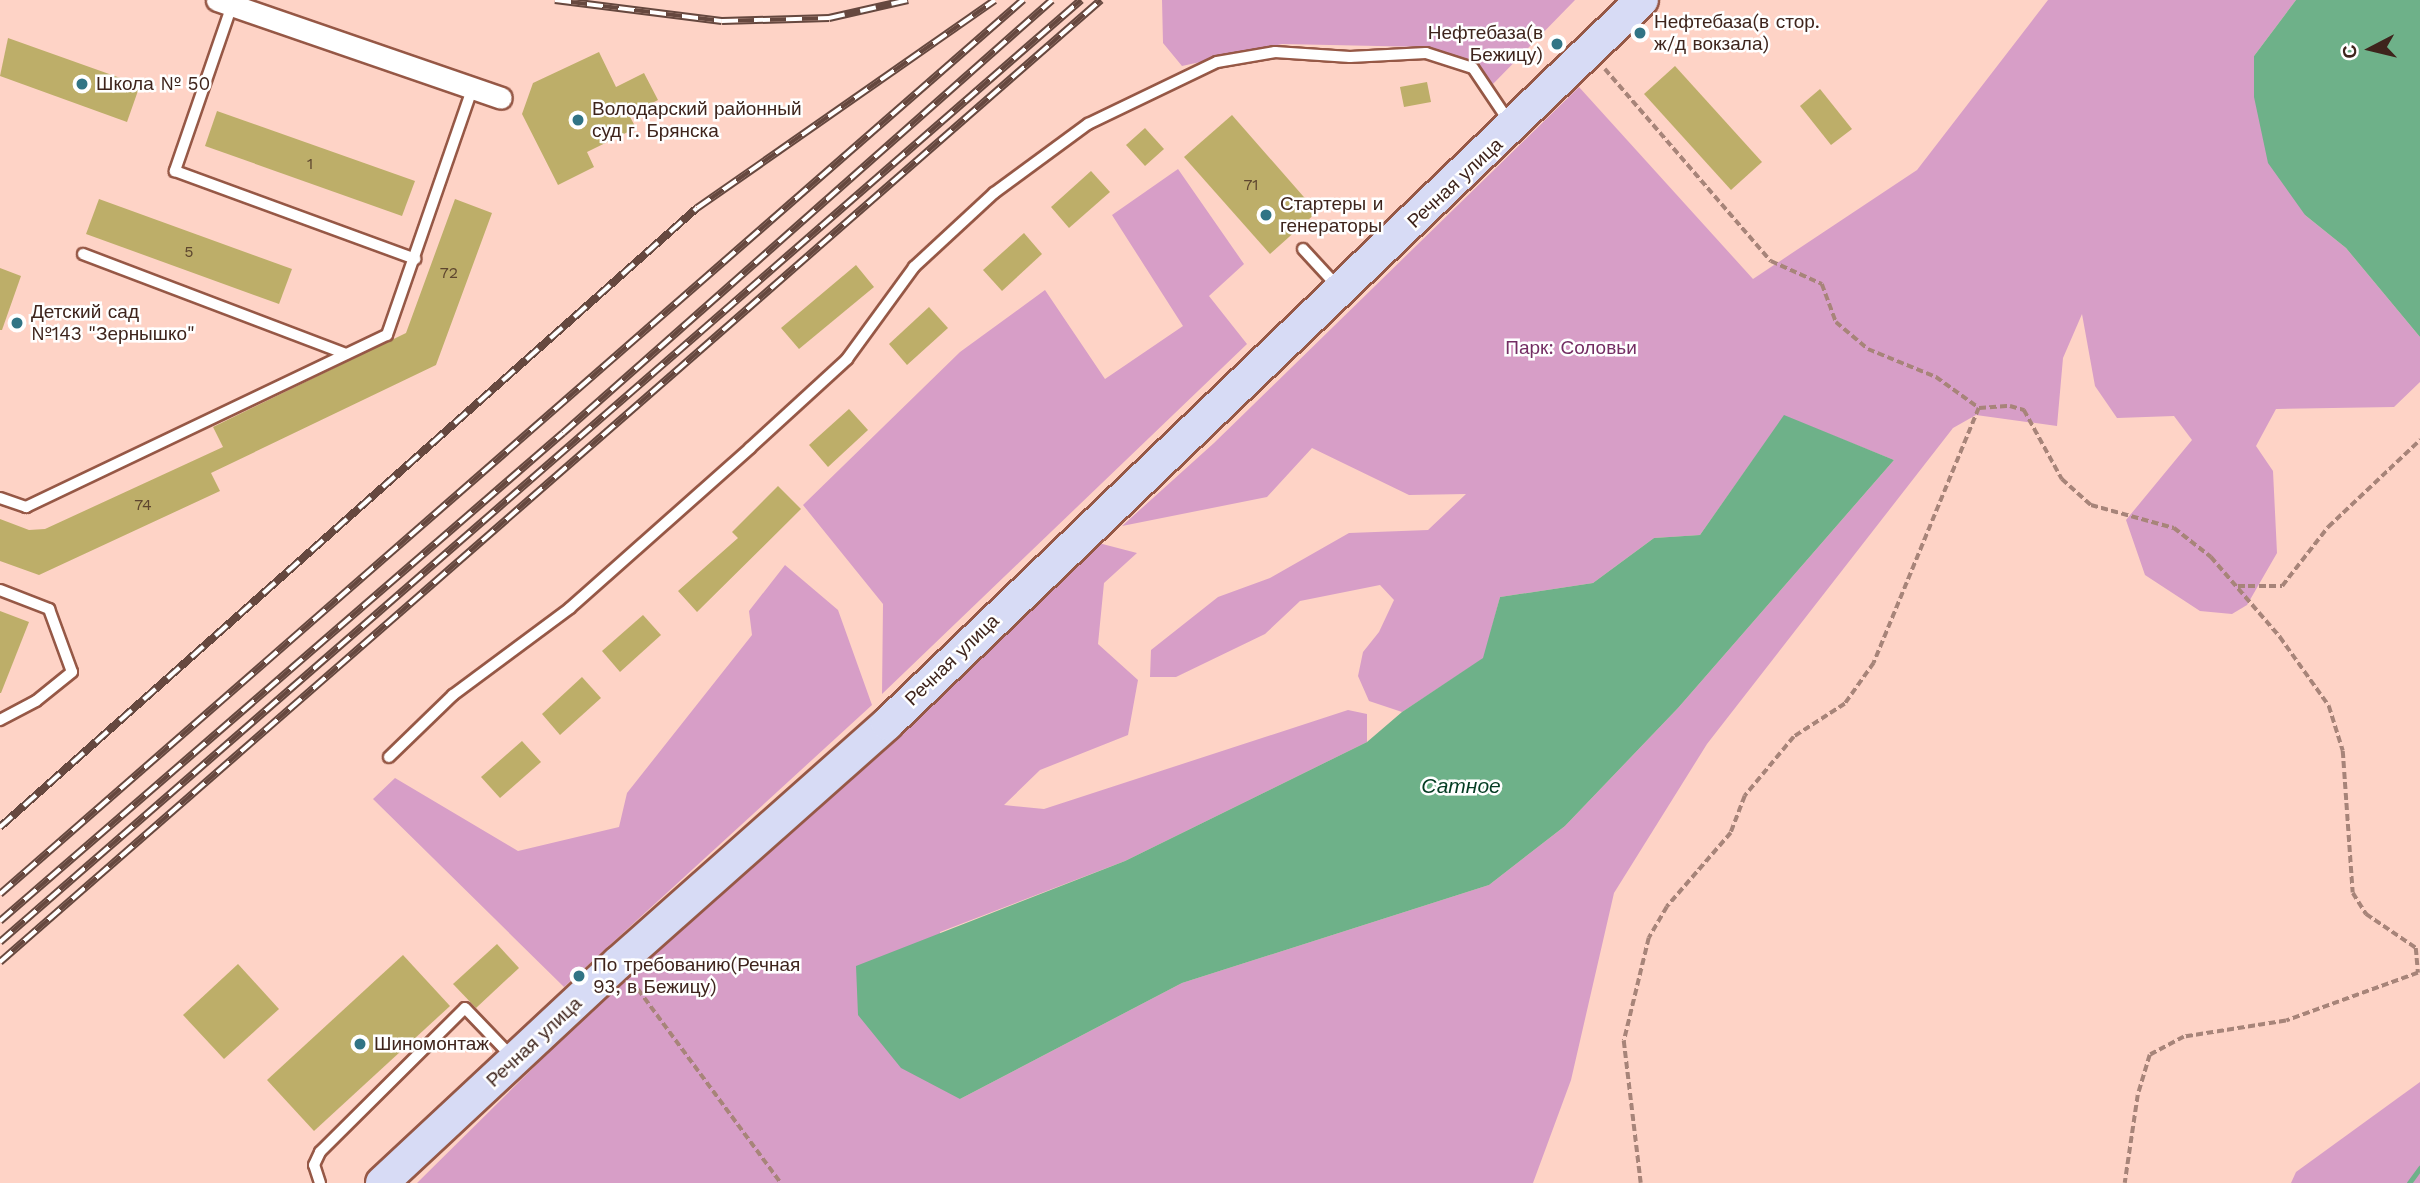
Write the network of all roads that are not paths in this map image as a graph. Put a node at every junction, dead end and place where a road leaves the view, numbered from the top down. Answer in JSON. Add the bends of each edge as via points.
{"nodes":[{"id":1,"x":1642,"y":0,"type":"edge"},
{"id":2,"x":224,"y":3,"type":"edge"},
{"id":3,"x":472,"y":89,"type":"junction"},
{"id":4,"x":501,"y":98,"type":"dead end"},
{"id":5,"x":1514,"y":128,"type":"junction"},
{"id":6,"x":1303,"y":249,"type":"dead end"},
{"id":7,"x":83,"y":254,"type":"dead end"},
{"id":8,"x":415,"y":259,"type":"junction"},
{"id":9,"x":1340,"y":289,"type":"junction"},
{"id":10,"x":346,"y":354,"type":"junction"},
{"id":11,"x":0,"y":498,"type":"edge"},
{"id":12,"x":0,"y":590,"type":"edge"},
{"id":13,"x":0,"y":720,"type":"edge"},
{"id":14,"x":389,"y":757,"type":"dead end"},
{"id":15,"x":515,"y":1060,"type":"junction"},
{"id":16,"x":320,"y":1183,"type":"edge"},
{"id":17,"x":382,"y":1183,"type":"edge"}],
"edges":[{"from":1,"to":5,"type":"main road","name":"Речная улица"},
{"from":2,"to":3,"type":"street"},
{"from":2,"to":8,"type":"lane","via":[[175,171]]},
{"from":3,"to":4,"type":"street"},
{"from":3,"to":8,"type":"lane"},
{"from":5,"to":9,"type":"main road","name":"Речная улица"},
{"from":5,"to":14,"type":"lane","name":"Речная улица","via":[[1473,68],[1426,53],[1350,57],[1275,52],[1217,62],[1088,124],[994,194],[914,267],[847,359],[750,448],[570,608],[453,695]]},
{"from":6,"to":9,"type":"lane"},
{"from":7,"to":10,"type":"lane"},
{"from":8,"to":10,"type":"lane","via":[[387,335]]},
{"from":9,"to":15,"type":"main road","name":"Речная улица","via":[[887,724]]},
{"from":10,"to":11,"type":"lane","via":[[26,507]]},
{"from":12,"to":13,"type":"lane","via":[[50,609],[72,672],[36,701]]},
{"from":15,"to":16,"type":"lane","via":[[464,1008],[320,1152],[314,1165]]},
{"from":15,"to":17,"type":"main road","name":"Речная улица"}]}
